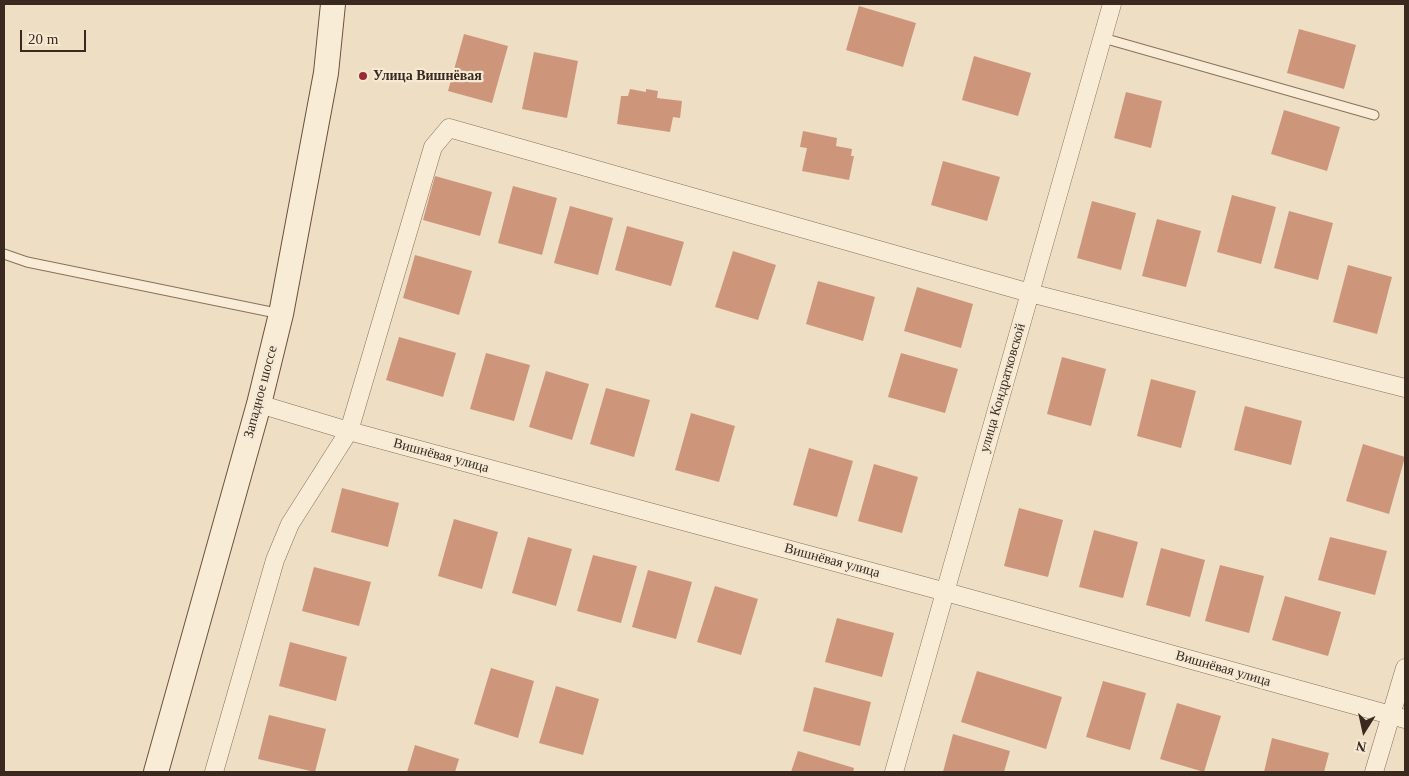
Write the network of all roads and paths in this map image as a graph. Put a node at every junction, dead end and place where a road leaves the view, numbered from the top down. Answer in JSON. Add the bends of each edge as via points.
{"nodes":[{"id":1,"x":333,"y":4,"type":"edge"},
{"id":2,"x":1112,"y":4,"type":"edge"},
{"id":3,"x":1103,"y":38,"type":"junction"},
{"id":4,"x":1374,"y":115,"type":"dead end"},
{"id":5,"x":4,"y":254,"type":"edge"},
{"id":6,"x":1030,"y":293,"type":"junction"},
{"id":7,"x":281,"y":314,"type":"junction"},
{"id":8,"x":1405,"y":388,"type":"edge"},
{"id":9,"x":259,"y":404,"type":"junction"},
{"id":10,"x":349,"y":431,"type":"junction"},
{"id":11,"x":946,"y":592,"type":"junction"},
{"id":12,"x":1405,"y":668,"type":"edge"},
{"id":13,"x":1399,"y":717,"type":"edge"},
{"id":14,"x":156,"y":772,"type":"edge"},
{"id":15,"x":214,"y":772,"type":"edge"},
{"id":16,"x":894,"y":772,"type":"edge"},
{"id":17,"x":1374,"y":772,"type":"edge"}],
"edges":[{"from":1,"to":7,"type":"main road","name":"Западное шоссе","via":[[326,73]]},
{"from":2,"to":3,"type":"street","name":"улица Кондратковской"},
{"from":3,"to":4,"type":"lane"},
{"from":3,"to":6,"type":"street","name":"улица Кондратковской"},
{"from":5,"to":7,"type":"lane","via":[[27,262]]},
{"from":6,"to":8,"type":"street"},
{"from":6,"to":10,"type":"street","via":[[449,128],[433,147]]},
{"from":6,"to":11,"type":"street","name":"улица Кондратковской"},
{"from":7,"to":9,"type":"main road","name":"Западное шоссе"},
{"from":9,"to":10,"type":"street","name":"Вишнёвая улица"},
{"from":9,"to":14,"type":"main road","name":"Западное шоссе"},
{"from":10,"to":11,"type":"street","name":"Вишнёвая улица"},
{"from":10,"to":15,"type":"street","via":[[290,524],[274,560]]},
{"from":11,"to":13,"type":"street","name":"Вишнёвая улица"},
{"from":11,"to":16,"type":"street","name":"улица Кондратковской"},
{"from":12,"to":13,"type":"street"},
{"from":13,"to":17,"type":"street"}]}
